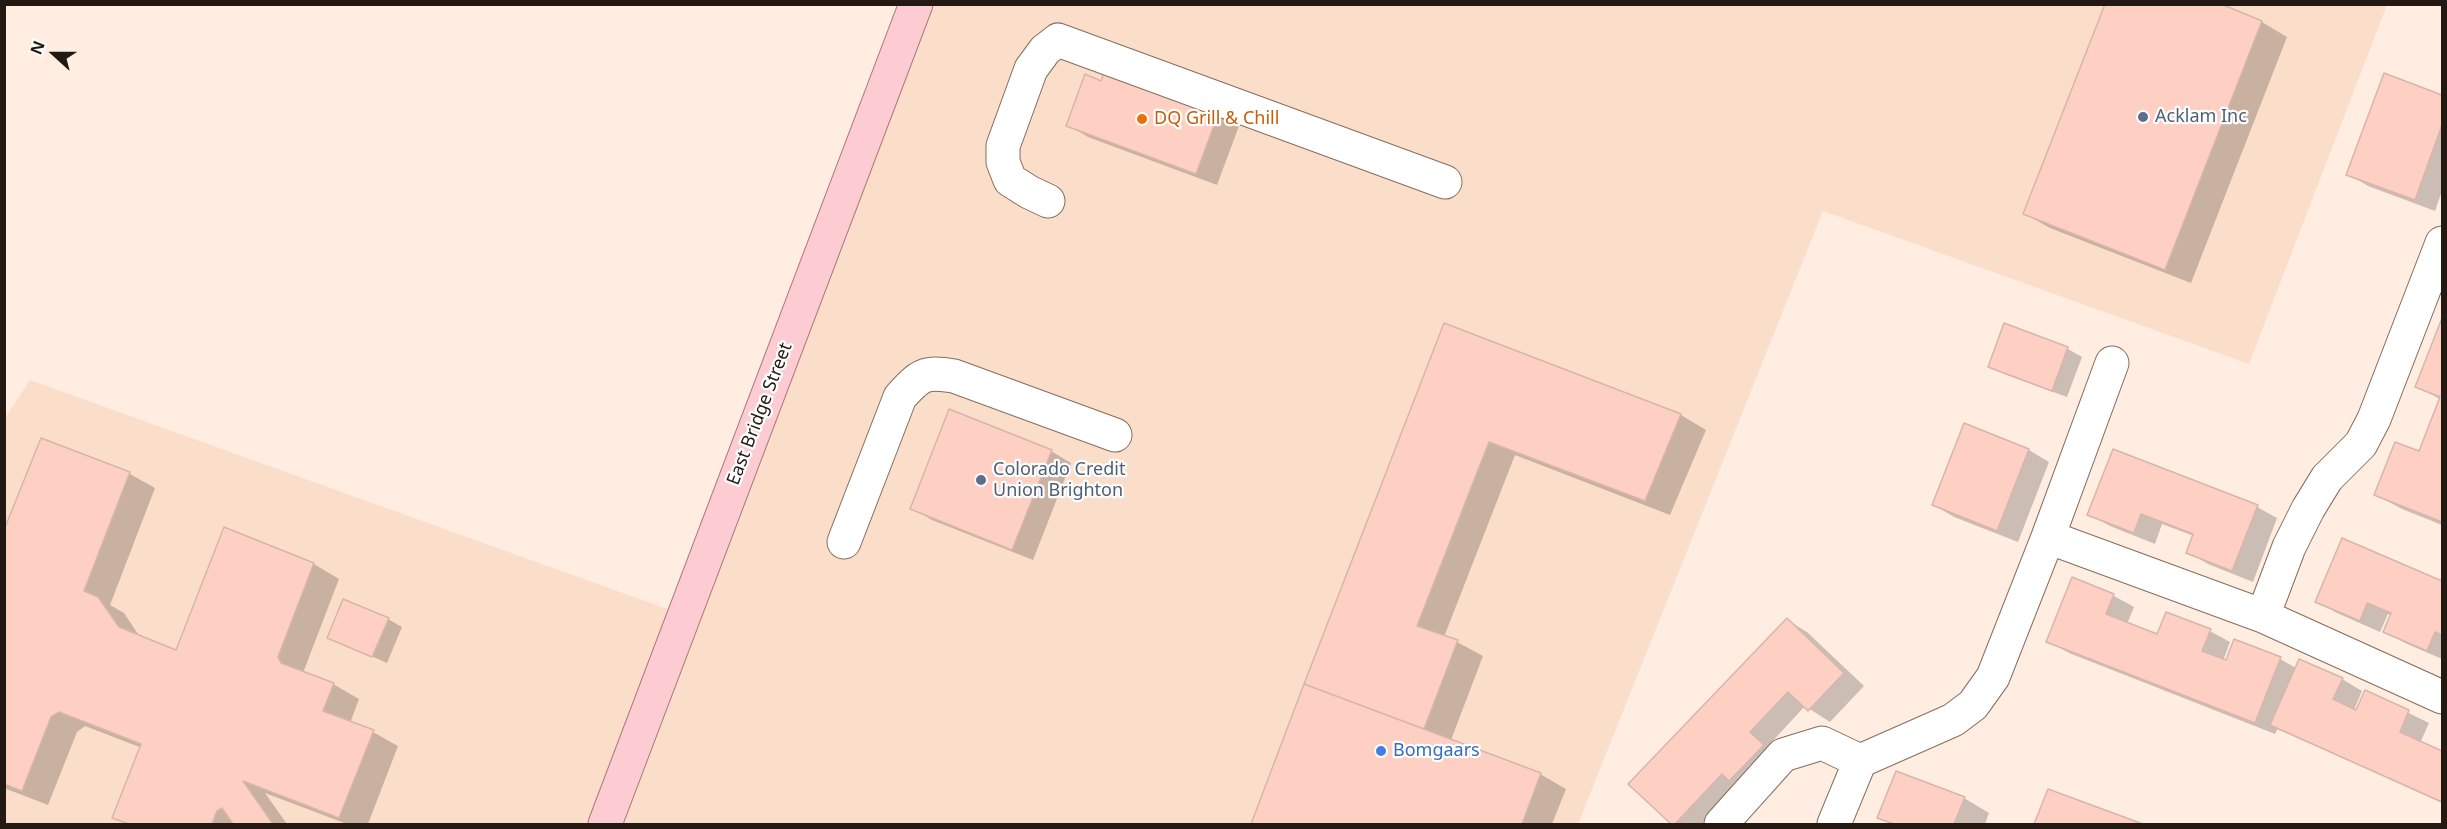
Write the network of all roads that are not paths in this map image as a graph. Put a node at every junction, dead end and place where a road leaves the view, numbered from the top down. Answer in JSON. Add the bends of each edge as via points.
{"nodes":[{"id":1,"x":916,"y":4,"type":"edge"},
{"id":2,"x":1445,"y":182,"type":"dead end"},
{"id":3,"x":1048,"y":201,"type":"dead end"},
{"id":4,"x":2442,"y":243,"type":"edge"},
{"id":5,"x":2112,"y":363,"type":"dead end"},
{"id":6,"x":1115,"y":435,"type":"dead end"},
{"id":7,"x":2048,"y":537,"type":"junction"},
{"id":8,"x":844,"y":542,"type":"dead end"},
{"id":9,"x":2263,"y":616,"type":"junction"},
{"id":10,"x":2442,"y":697,"type":"edge"},
{"id":11,"x":1860,"y":761,"type":"junction"},
{"id":12,"x":604,"y":825,"type":"edge"},
{"id":13,"x":1721,"y":825,"type":"edge"},
{"id":14,"x":1834,"y":825,"type":"edge"}],
"edges":[{"from":1,"to":12,"type":"main road","name":"East Bridge Street"},
{"from":2,"to":3,"type":"street","via":[[1058,40],[1031,69],[1003,146],[1003,162],[1010,180]]},
{"from":4,"to":9,"type":"street","via":[[2374,419],[2361,444],[2327,478],[2308,509]]},
{"from":5,"to":7,"type":"street"},
{"from":6,"to":8,"type":"street","via":[[954,376],[932,372],[917,378],[900,397]]},
{"from":7,"to":9,"type":"street"},
{"from":7,"to":11,"type":"street","via":[[1993,677],[1973,705],[1953,720]]},
{"from":9,"to":10,"type":"street"},
{"from":11,"to":13,"type":"street","via":[[1822,743],[1783,755]]},
{"from":11,"to":14,"type":"street"}]}
